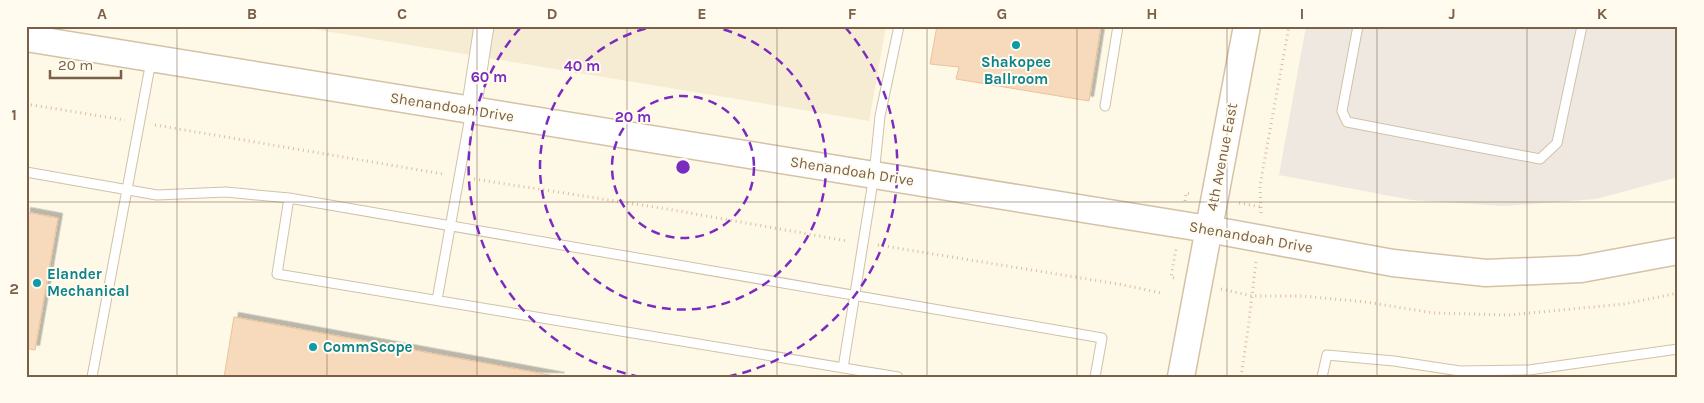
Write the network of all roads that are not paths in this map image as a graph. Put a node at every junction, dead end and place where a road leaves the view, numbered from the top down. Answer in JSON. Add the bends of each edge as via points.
{"nodes":[{"id":1,"x":484,"y":26,"type":"edge"},
{"id":2,"x":899,"y":26,"type":"edge"},
{"id":3,"x":1118,"y":26,"type":"edge"},
{"id":4,"x":1247,"y":26,"type":"edge"},
{"id":5,"x":1358,"y":26,"type":"edge"},
{"id":6,"x":1582,"y":26,"type":"edge"},
{"id":7,"x":26,"y":38,"type":"edge"},
{"id":8,"x":152,"y":58,"type":"junction"},
{"id":9,"x":1106,"y":106,"type":"dead end"},
{"id":10,"x":471,"y":110,"type":"junction"},
{"id":11,"x":26,"y":172,"type":"edge"},
{"id":12,"x":874,"y":175,"type":"junction"},
{"id":13,"x":127,"y":190,"type":"junction"},
{"id":14,"x":288,"y":198,"type":"junction"},
{"id":15,"x":451,"y":226,"type":"junction"},
{"id":16,"x":1208,"y":230,"type":"junction"},
{"id":17,"x":1678,"y":251,"type":"edge"},
{"id":18,"x":855,"y":294,"type":"junction"},
{"id":19,"x":437,"y":300,"type":"junction"},
{"id":20,"x":1678,"y":350,"type":"edge"},
{"id":21,"x":843,"y":368,"type":"junction"},
{"id":22,"x":92,"y":377,"type":"edge"},
{"id":23,"x":898,"y":377,"type":"edge"},
{"id":24,"x":1095,"y":377,"type":"edge"},
{"id":25,"x":1181,"y":377,"type":"edge"},
{"id":26,"x":1322,"y":377,"type":"edge"}],
"edges":[{"from":1,"to":10,"type":"street"},
{"from":2,"to":12,"type":"lane","via":[[880,116]]},
{"from":3,"to":9,"type":"lane"},
{"from":4,"to":16,"type":"street","name":"4th Avenue East"},
{"from":5,"to":6,"type":"lane","via":[[1342,111],[1347,122],[1540,159],[1557,143]]},
{"from":7,"to":8,"type":"street","name":"Shenandoah Drive"},
{"from":8,"to":10,"type":"street","name":"Shenandoah Drive"},
{"from":8,"to":13,"type":"lane"},
{"from":10,"to":12,"type":"street","name":"Shenandoah Drive"},
{"from":10,"to":15,"type":"lane"},
{"from":11,"to":13,"type":"lane"},
{"from":12,"to":16,"type":"street","name":"Shenandoah Drive"},
{"from":12,"to":18,"type":"lane"},
{"from":13,"to":14,"type":"lane","via":[[157,195],[226,192]]},
{"from":13,"to":22,"type":"lane"},
{"from":14,"to":15,"type":"lane"},
{"from":14,"to":19,"type":"lane","via":[[277,274]]},
{"from":15,"to":18,"type":"lane"},
{"from":15,"to":19,"type":"lane"},
{"from":16,"to":17,"type":"street","name":"Shenandoah Drive","via":[[1393,263],[1486,273],[1581,269]]},
{"from":16,"to":25,"type":"street","name":"4th Avenue East"},
{"from":18,"to":21,"type":"lane"},
{"from":18,"to":24,"type":"lane","via":[[1102,338]]},
{"from":19,"to":21,"type":"lane"},
{"from":20,"to":26,"type":"lane","via":[[1528,370],[1460,371],[1327,355]]},
{"from":21,"to":23,"type":"lane"}]}
